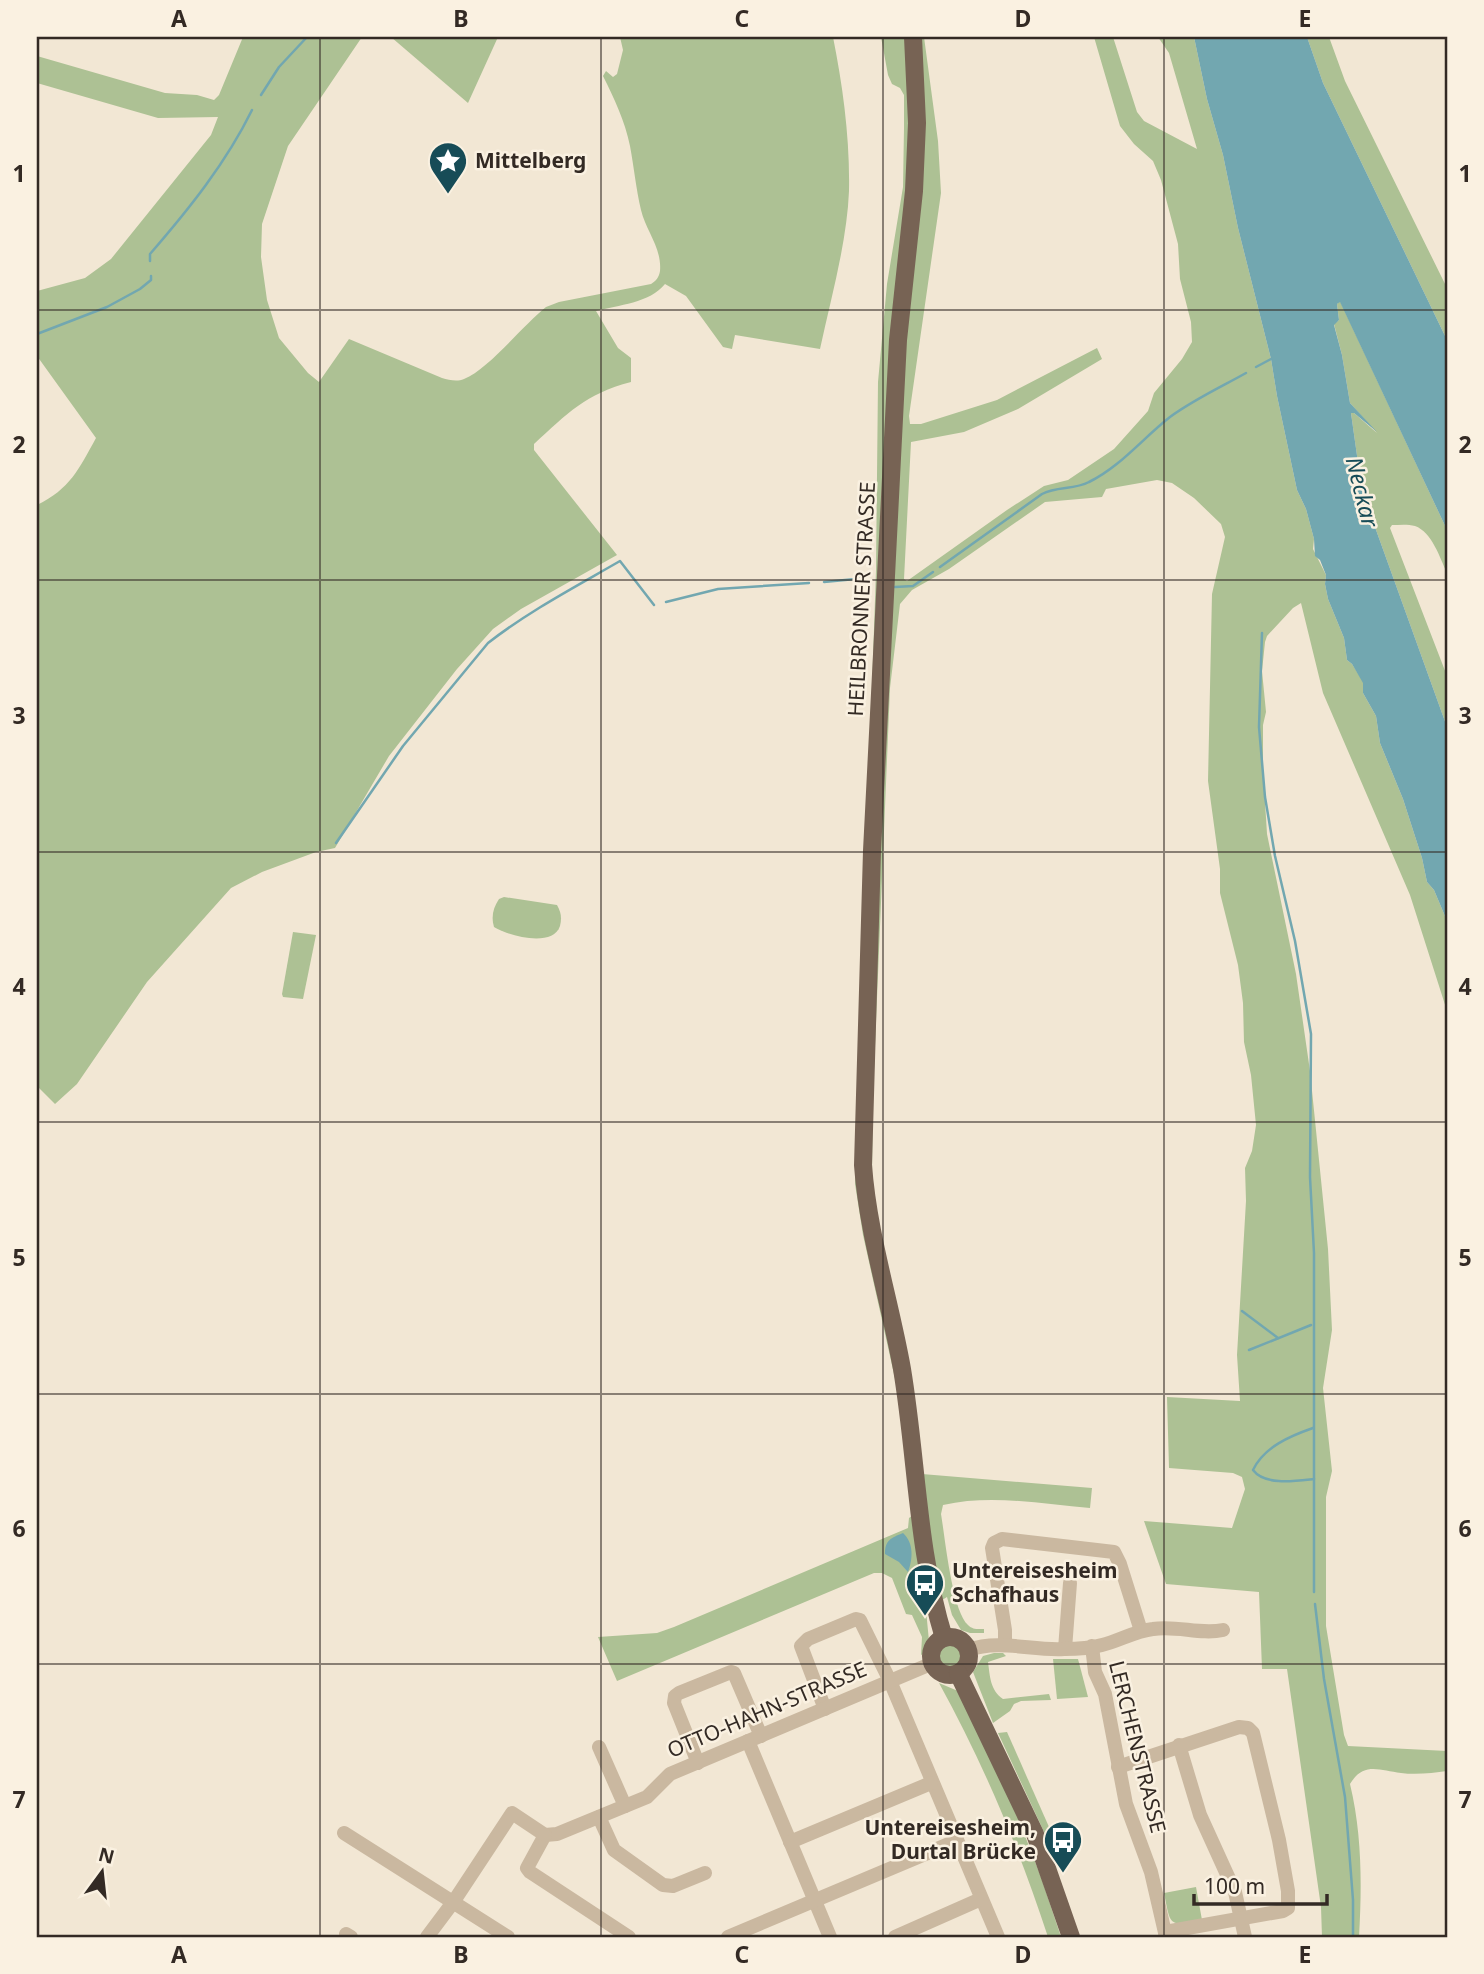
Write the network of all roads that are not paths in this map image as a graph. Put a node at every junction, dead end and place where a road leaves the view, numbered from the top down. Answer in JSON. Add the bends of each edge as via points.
{"nodes":[{"id":1,"x":913,"y":37,"type":"edge"},
{"id":2,"x":1070,"y":1583,"type":"dead end"},
{"id":3,"x":1223,"y":1630,"type":"dead end"},
{"id":4,"x":1141,"y":1631,"type":"junction"},
{"id":5,"x":944,"y":1638,"type":"junction"},
{"id":6,"x":1005,"y":1645,"type":"junction"},
{"id":7,"x":1092,"y":1646,"type":"junction"},
{"id":8,"x":1065,"y":1649,"type":"junction"},
{"id":9,"x":968,"y":1650,"type":"junction"},
{"id":10,"x":933,"y":1663,"type":"junction"},
{"id":11,"x":957,"y":1673,"type":"junction"},
{"id":12,"x":890,"y":1681,"type":"junction"},
{"id":13,"x":825,"y":1709,"type":"junction"},
{"id":14,"x":755,"y":1739,"type":"junction"},
{"id":15,"x":1180,"y":1745,"type":"junction"},
{"id":16,"x":598,"y":1747,"type":"dead end"},
{"id":17,"x":698,"y":1763,"type":"junction"},
{"id":18,"x":1118,"y":1767,"type":"junction"},
{"id":19,"x":931,"y":1783,"type":"junction"},
{"id":20,"x":625,"y":1806,"type":"junction"},
{"id":21,"x":600,"y":1817,"type":"junction"},
{"id":22,"x":344,"y":1833,"type":"dead end"},
{"id":23,"x":545,"y":1835,"type":"junction"},
{"id":24,"x":956,"y":1841,"type":"junction"},
{"id":25,"x":790,"y":1842,"type":"junction"},
{"id":26,"x":705,"y":1873,"type":"dead end"},
{"id":27,"x":981,"y":1899,"type":"junction"},
{"id":28,"x":814,"y":1900,"type":"junction"},
{"id":29,"x":454,"y":1901,"type":"junction"},
{"id":30,"x":1241,"y":1919,"type":"junction"},
{"id":31,"x":1166,"y":1935,"type":"edge"},
{"id":32,"x":427,"y":1937,"type":"edge"},
{"id":33,"x":508,"y":1937,"type":"edge"},
{"id":34,"x":629,"y":1937,"type":"edge"},
{"id":35,"x":731,"y":1937,"type":"edge"},
{"id":36,"x":830,"y":1937,"type":"edge"},
{"id":37,"x":895,"y":1937,"type":"edge"},
{"id":38,"x":998,"y":1937,"type":"edge"},
{"id":39,"x":1071,"y":1937,"type":"edge"},
{"id":40,"x":1245,"y":1937,"type":"edge"}],
"edges":[{"from":1,"to":5,"type":"main road","name":"HEILBRONNER STRASSE","via":[[914,191],[898,340],[869,892],[863,1165],[866,1205],[902,1371],[928,1573]]},
{"from":2,"to":8,"type":"street"},
{"from":3,"to":4,"type":"street"},
{"from":4,"to":6,"type":"street","via":[[1114,1552],[1002,1538],[992,1548]]},
{"from":4,"to":7,"type":"street"},
{"from":5,"to":9,"type":"main road","via":[[959,1639]]},
{"from":5,"to":10,"type":"main road","via":[[934,1646]]},
{"from":6,"to":8,"type":"street","name":"LERCHENSTRASSE"},
{"from":6,"to":9,"type":"street","name":"LERCHENSTRASSE","via":[[985,1644]]},
{"from":7,"to":8,"type":"street","name":"LERCHENSTRASSE"},
{"from":7,"to":18,"type":"street","name":"LERCHENSTRASSE"},
{"from":9,"to":11,"type":"main road","via":[[968,1663]]},
{"from":10,"to":11,"type":"main road","via":[[946,1674]]},
{"from":10,"to":12,"type":"street","name":"OTTO-HAHN-STRASSE"},
{"from":11,"to":39,"type":"main road","via":[[1035,1834]]},
{"from":12,"to":13,"type":"street","name":"OTTO-HAHN-STRASSE"},
{"from":12,"to":13,"type":"street","via":[[860,1620],[808,1639],[801,1646]]},
{"from":12,"to":19,"type":"street"},
{"from":13,"to":14,"type":"street","name":"OTTO-HAHN-STRASSE"},
{"from":14,"to":17,"type":"street","name":"OTTO-HAHN-STRASSE"},
{"from":14,"to":17,"type":"street","via":[[736,1675],[731,1672],[679,1693],[674,1699]]},
{"from":14,"to":25,"type":"street"},
{"from":15,"to":18,"type":"street"},
{"from":15,"to":30,"type":"street","via":[[1200,1815],[1222,1858]]},
{"from":15,"to":30,"type":"street","via":[[1240,1727],[1253,1733],[1279,1840],[1289,1905],[1286,1910]]},
{"from":16,"to":20,"type":"street"},
{"from":17,"to":20,"type":"street","name":"OTTO-HAHN-STRASSE","via":[[670,1774],[647,1797]]},
{"from":18,"to":31,"type":"street","name":"LERCHENSTRASSE"},
{"from":19,"to":24,"type":"street"},
{"from":19,"to":25,"type":"street"},
{"from":20,"to":21,"type":"street","name":"OTTO-HAHN-STRASSE"},
{"from":21,"to":23,"type":"street","name":"OTTO-HAHN-STRASSE"},
{"from":21,"to":26,"type":"street","via":[[614,1850],[659,1883],[673,1886]]},
{"from":22,"to":29,"type":"street"},
{"from":23,"to":29,"type":"street","via":[[512,1813]]},
{"from":23,"to":34,"type":"street","via":[[529,1863],[530,1872]]},
{"from":24,"to":27,"type":"street"},
{"from":24,"to":28,"type":"street"},
{"from":25,"to":28,"type":"street"},
{"from":27,"to":37,"type":"street"},
{"from":27,"to":38,"type":"street"},
{"from":28,"to":35,"type":"street"},
{"from":28,"to":36,"type":"street"},
{"from":29,"to":32,"type":"street"},
{"from":29,"to":33,"type":"street"},
{"from":30,"to":31,"type":"street"},
{"from":30,"to":40,"type":"street"}]}
